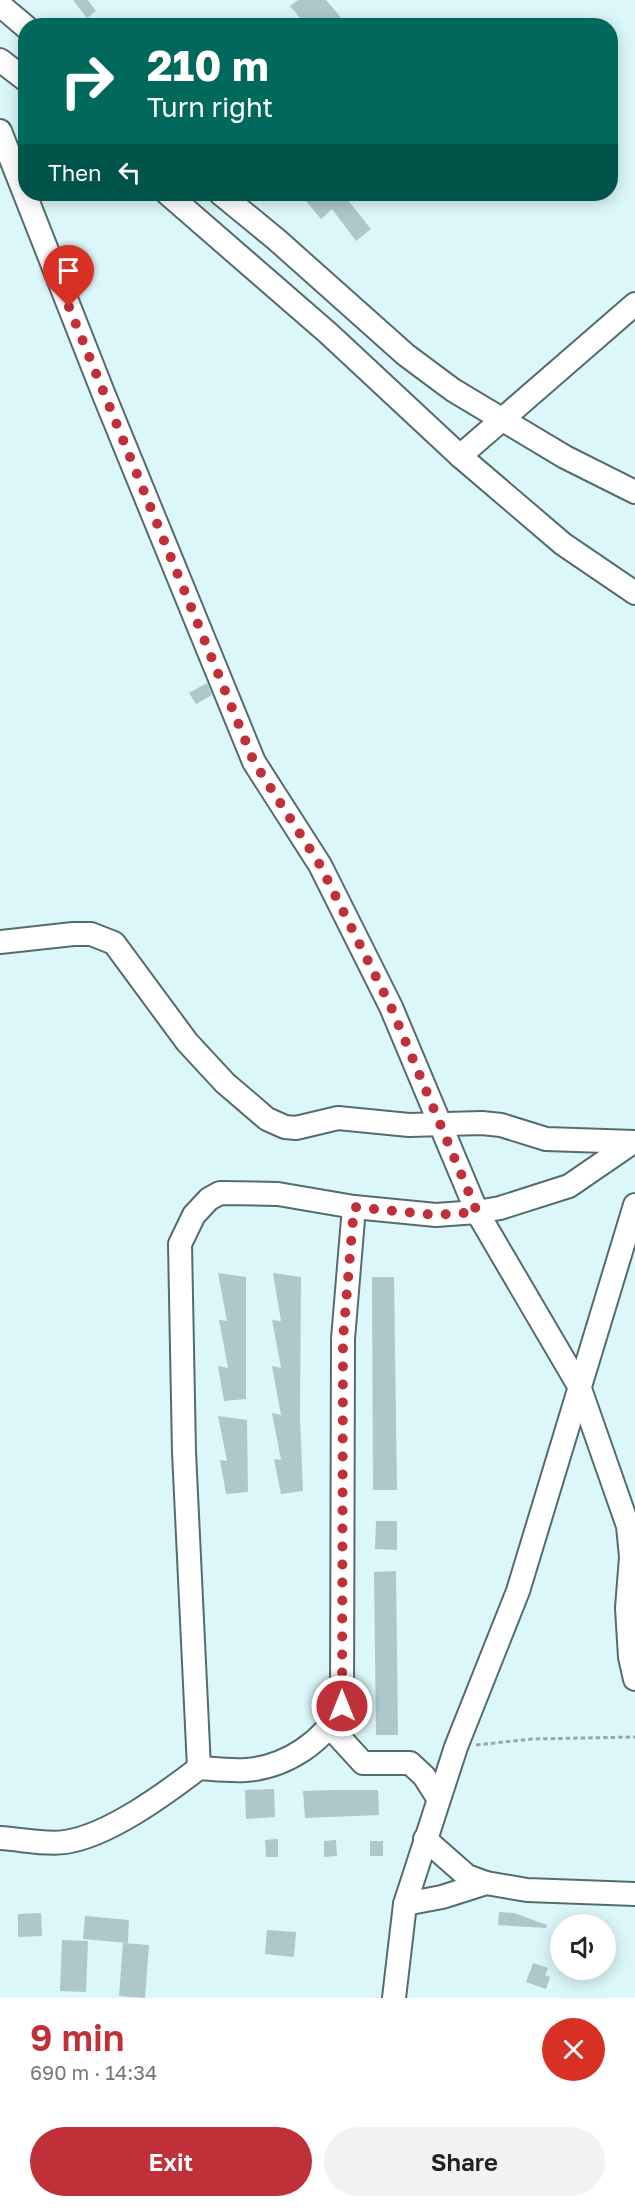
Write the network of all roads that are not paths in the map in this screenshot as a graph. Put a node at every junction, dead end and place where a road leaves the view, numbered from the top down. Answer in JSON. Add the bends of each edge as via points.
{"nodes":[{"id":1,"x":0,"y":5,"type":"edge"},
{"id":2,"x":18,"y":20,"type":"edge"},
{"id":3,"x":0,"y":60,"type":"edge"},
{"id":4,"x":18,"y":74,"type":"edge"},
{"id":5,"x":0,"y":131,"type":"edge"},
{"id":6,"x":18,"y":177,"type":"edge"},
{"id":7,"x":28,"y":201,"type":"edge"},
{"id":8,"x":176,"y":201,"type":"edge"},
{"id":9,"x":230,"y":201,"type":"edge"},
{"id":10,"x":635,"y":304,"type":"edge"},
{"id":11,"x":503,"y":418,"type":"junction"},
{"id":12,"x":460,"y":456,"type":"junction"},
{"id":13,"x":635,"y":492,"type":"edge"},
{"id":14,"x":635,"y":593,"type":"edge"},
{"id":15,"x":0,"y":942,"type":"edge"},
{"id":16,"x":441,"y":1124,"type":"junction"},
{"id":17,"x":634,"y":1142,"type":"edge"},
{"id":18,"x":635,"y":1205,"type":"edge"},
{"id":19,"x":354,"y":1207,"type":"junction"},
{"id":20,"x":477,"y":1212,"type":"junction"},
{"id":21,"x":579,"y":1386,"type":"junction"},
{"id":22,"x":613,"y":1485,"type":"junction"},
{"id":23,"x":635,"y":1520,"type":"edge"},
{"id":24,"x":635,"y":1679,"type":"edge"},
{"id":25,"x":330,"y":1727,"type":"junction"},
{"id":26,"x":199,"y":1768,"type":"junction"},
{"id":27,"x":438,"y":1798,"type":"junction"},
{"id":28,"x":0,"y":1838,"type":"edge"},
{"id":29,"x":425,"y":1839,"type":"junction"},
{"id":30,"x":486,"y":1883,"type":"junction"},
{"id":31,"x":635,"y":1894,"type":"edge"},
{"id":32,"x":405,"y":1904,"type":"junction"},
{"id":33,"x":394,"y":1998,"type":"edge"}],
"edges":[{"from":1,"to":2,"type":"street"},
{"from":3,"to":4,"type":"street"},
{"from":5,"to":6,"type":"street"},
{"from":7,"to":16,"type":"street","via":[[254,762],[320,865],[391,1007]]},
{"from":8,"to":12,"type":"street","via":[[328,333]]},
{"from":9,"to":11,"type":"street","via":[[406,355],[453,390]]},
{"from":10,"to":11,"type":"street"},
{"from":11,"to":12,"type":"street"},
{"from":11,"to":13,"type":"street","via":[[565,457]]},
{"from":12,"to":14,"type":"street","via":[[563,544]]},
{"from":15,"to":16,"type":"street","via":[[91,934],[114,943],[187,1042],[225,1083],[267,1119],[285,1127],[338,1118]]},
{"from":16,"to":17,"type":"street","via":[[501,1125],[546,1139]]},
{"from":16,"to":20,"type":"street"},
{"from":17,"to":20,"type":"street","via":[[569,1186]]},
{"from":18,"to":21,"type":"street"},
{"from":19,"to":20,"type":"street","via":[[436,1215]]},
{"from":19,"to":25,"type":"street","via":[[343,1339],[342,1706]]},
{"from":19,"to":26,"type":"street","via":[[278,1194],[220,1193],[208,1199],[194,1215],[180,1244],[184,1452]]},
{"from":20,"to":21,"type":"street"},
{"from":21,"to":22,"type":"street"},
{"from":21,"to":27,"type":"street","via":[[518,1591]]},
{"from":22,"to":23,"type":"street"},
{"from":22,"to":24,"type":"street","via":[[628,1526],[631,1557],[627,1608]]},
{"from":25,"to":26,"type":"street","via":[[288,1760],[246,1770]]},
{"from":25,"to":27,"type":"street","via":[[363,1763],[410,1763]]},
{"from":26,"to":28,"type":"street","via":[[154,1802],[97,1831],[65,1842]]},
{"from":27,"to":29,"type":"street"},
{"from":29,"to":30,"type":"street","via":[[466,1876]]},
{"from":29,"to":32,"type":"street"},
{"from":30,"to":31,"type":"street","via":[[527,1890]]},
{"from":30,"to":32,"type":"street"},
{"from":32,"to":33,"type":"street"}]}
